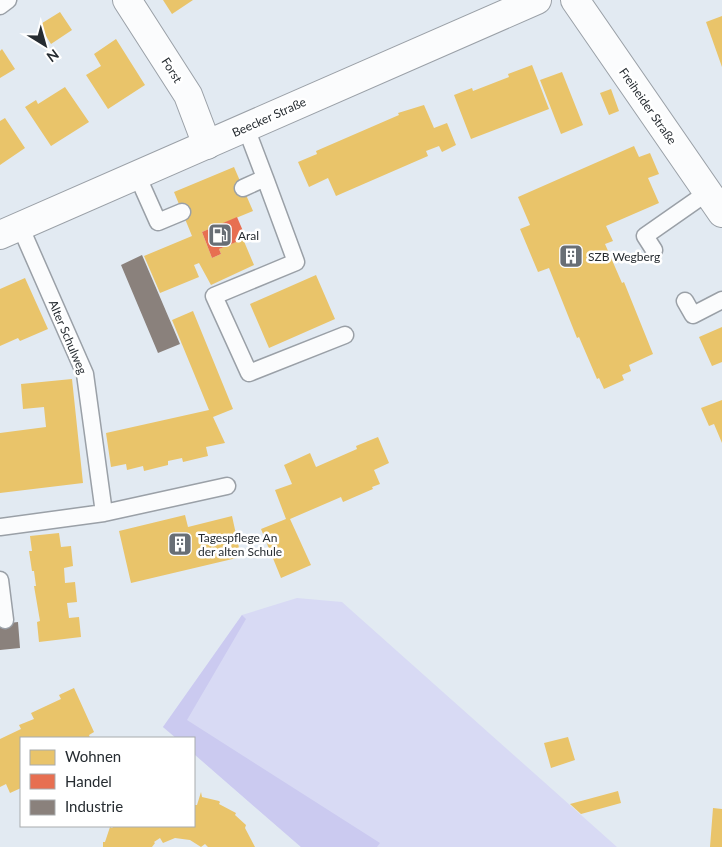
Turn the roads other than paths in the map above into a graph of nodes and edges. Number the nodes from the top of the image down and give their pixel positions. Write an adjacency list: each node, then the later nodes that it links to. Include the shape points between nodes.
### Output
1 (8, 0): 5 (lane)
2 (128, 0): 7 (street, Forst, via 188,95)
3 (538, 0): 6 (street, Beecker Straße)
4 (575, 0): 11 (street, Freiheider Straße)
5 (0, 6)
6 (246, 128): 7 (street, Beecker Straße); 9 (lane)
7 (207, 144): 8 (street, Beecker Straße)
8 (137, 175): 12 (lane, via 158,222); 13 (street, Beecker Straße)
9 (265, 178): 10 (lane); 17 (lane, via 296,262 214,296 249,373)
10 (243, 188)
11 (715, 202): 14 (lane, via 645,236)
12 (182, 212)
13 (10, 231): 19 (lane, Alter Schulweg, via 85,374)
14 (654, 250)
15 (722, 300): 16 (lane, via 694,315)
16 (685, 301)
17 (345, 335)
18 (227, 486): 19 (lane)
19 (104, 513): 20 (lane)
20 (0, 527)
21 (0, 580): 22 (lane)
22 (5, 620)

